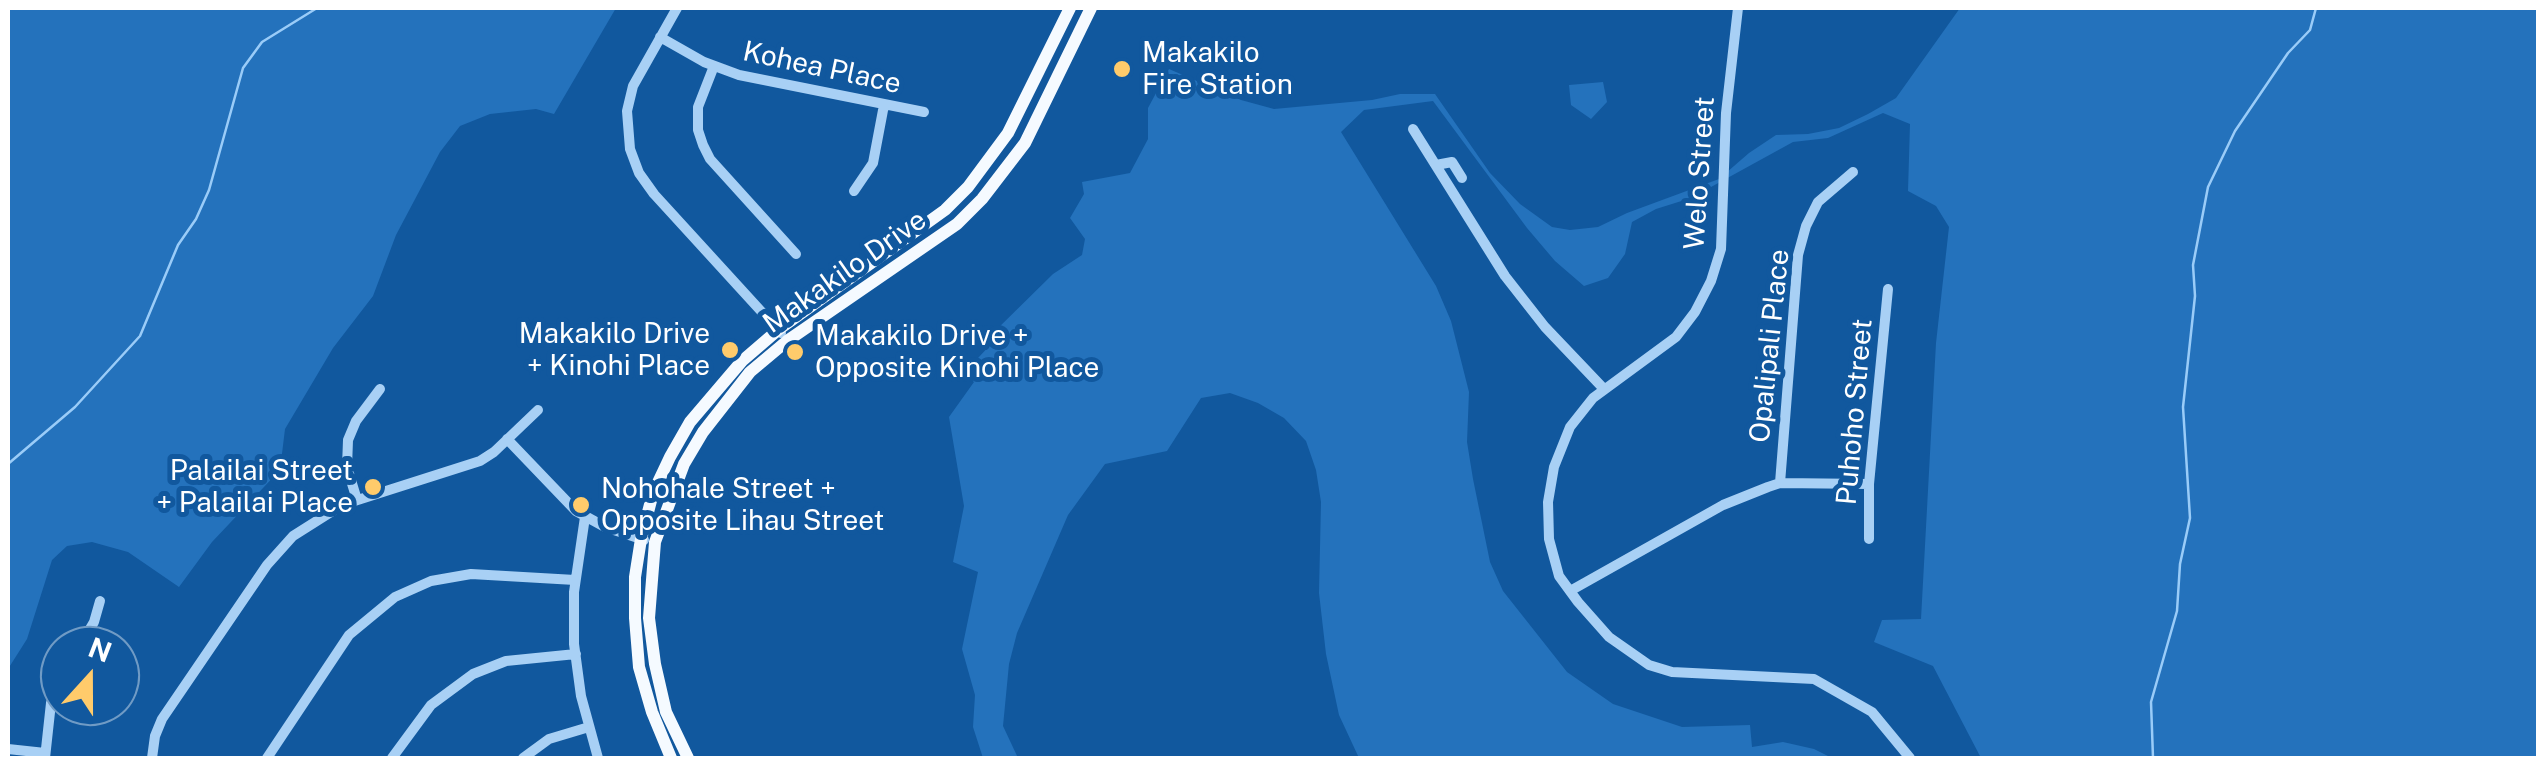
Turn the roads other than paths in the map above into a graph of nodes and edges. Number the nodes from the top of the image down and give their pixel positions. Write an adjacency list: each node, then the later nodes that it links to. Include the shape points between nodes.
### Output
1 (677, 8): 6 (street)
2 (1070, 8): 5 (main road, Makakilo Drive)
3 (1091, 8): 7 (main road, Makakilo Drive)
4 (1738, 8): 20 (street, Welo Street, via 1721,249 1695,312 1676,338)
5 (1056, 35): 7 (main road); 18 (main road, Makakilo Drive, via 1008,133 968,187)
6 (660, 37): 8 (street, Kohea Place); 18 (street, via 633,86 626,124 634,161 654,194)
7 (1072, 43): 18 (main road, Makakilo Drive, via 1024,143 982,200 957,224)
8 (714, 66): 9 (street, Kohea Place); 16 (street, via 698,106 702,145)
9 (884, 104): 10 (street, Kohea Place); 15 (street, via 873,163)
10 (924, 112)
11 (1413, 130): 12 (street)
12 (1436, 165): 14 (street, via 1452,162); 20 (street, via 1505,276)
13 (1853, 172): 23 (street, Opalipali Place, via 1818,202 1798,255)
14 (1462, 178)
15 (854, 192)
16 (796, 254)
17 (1888, 289): 24 (street, Puhoho Street)
18 (782, 335): 28 (main road, Makakilo Drive, via 703,432)
19 (380, 389): 25 (street, via 348,440)
20 (1604, 389): 30 (street, Welo Street, via 1570,427 1548,502 1549,538)
21 (538, 410): 22 (street)
22 (507, 439): 25 (street, via 472,464); 26 (street)
23 (1780, 484): 24 (street); 30 (street, via 1722,505)
24 (1869, 484): 27 (street, Puhoho Street)
25 (357, 500): 38 (street, via 308,524 267,565 162,718)
26 (585, 517): 28 (street); 29 (street)
27 (1869, 539)
28 (648, 541): 43 (main road, Makakilo Drive, via 635,576 640,667); 44 (main road, Makakilo Drive, via 655,664 666,712)
29 (575, 580): 33 (street); 39 (street, via 470,574 395,597 349,635)
30 (1570, 591): 45 (street, Welo Street, via 1610,637 1649,665 1672,672 1814,678 1872,712)
31 (100, 601): 32 (street)
32 (92, 626)
33 (576, 654): 35 (street); 40 (street, via 506,661 473,674 431,705)
34 (48, 726): 37 (street)
35 (589, 726): 41 (street, via 549,739); 42 (street)
36 (8, 749): 37 (street)
37 (45, 756)
38 (152, 758)
39 (267, 758)
40 (392, 758)
41 (523, 758)
42 (598, 758)
43 (672, 758)
44 (688, 758)
45 (1910, 758)

